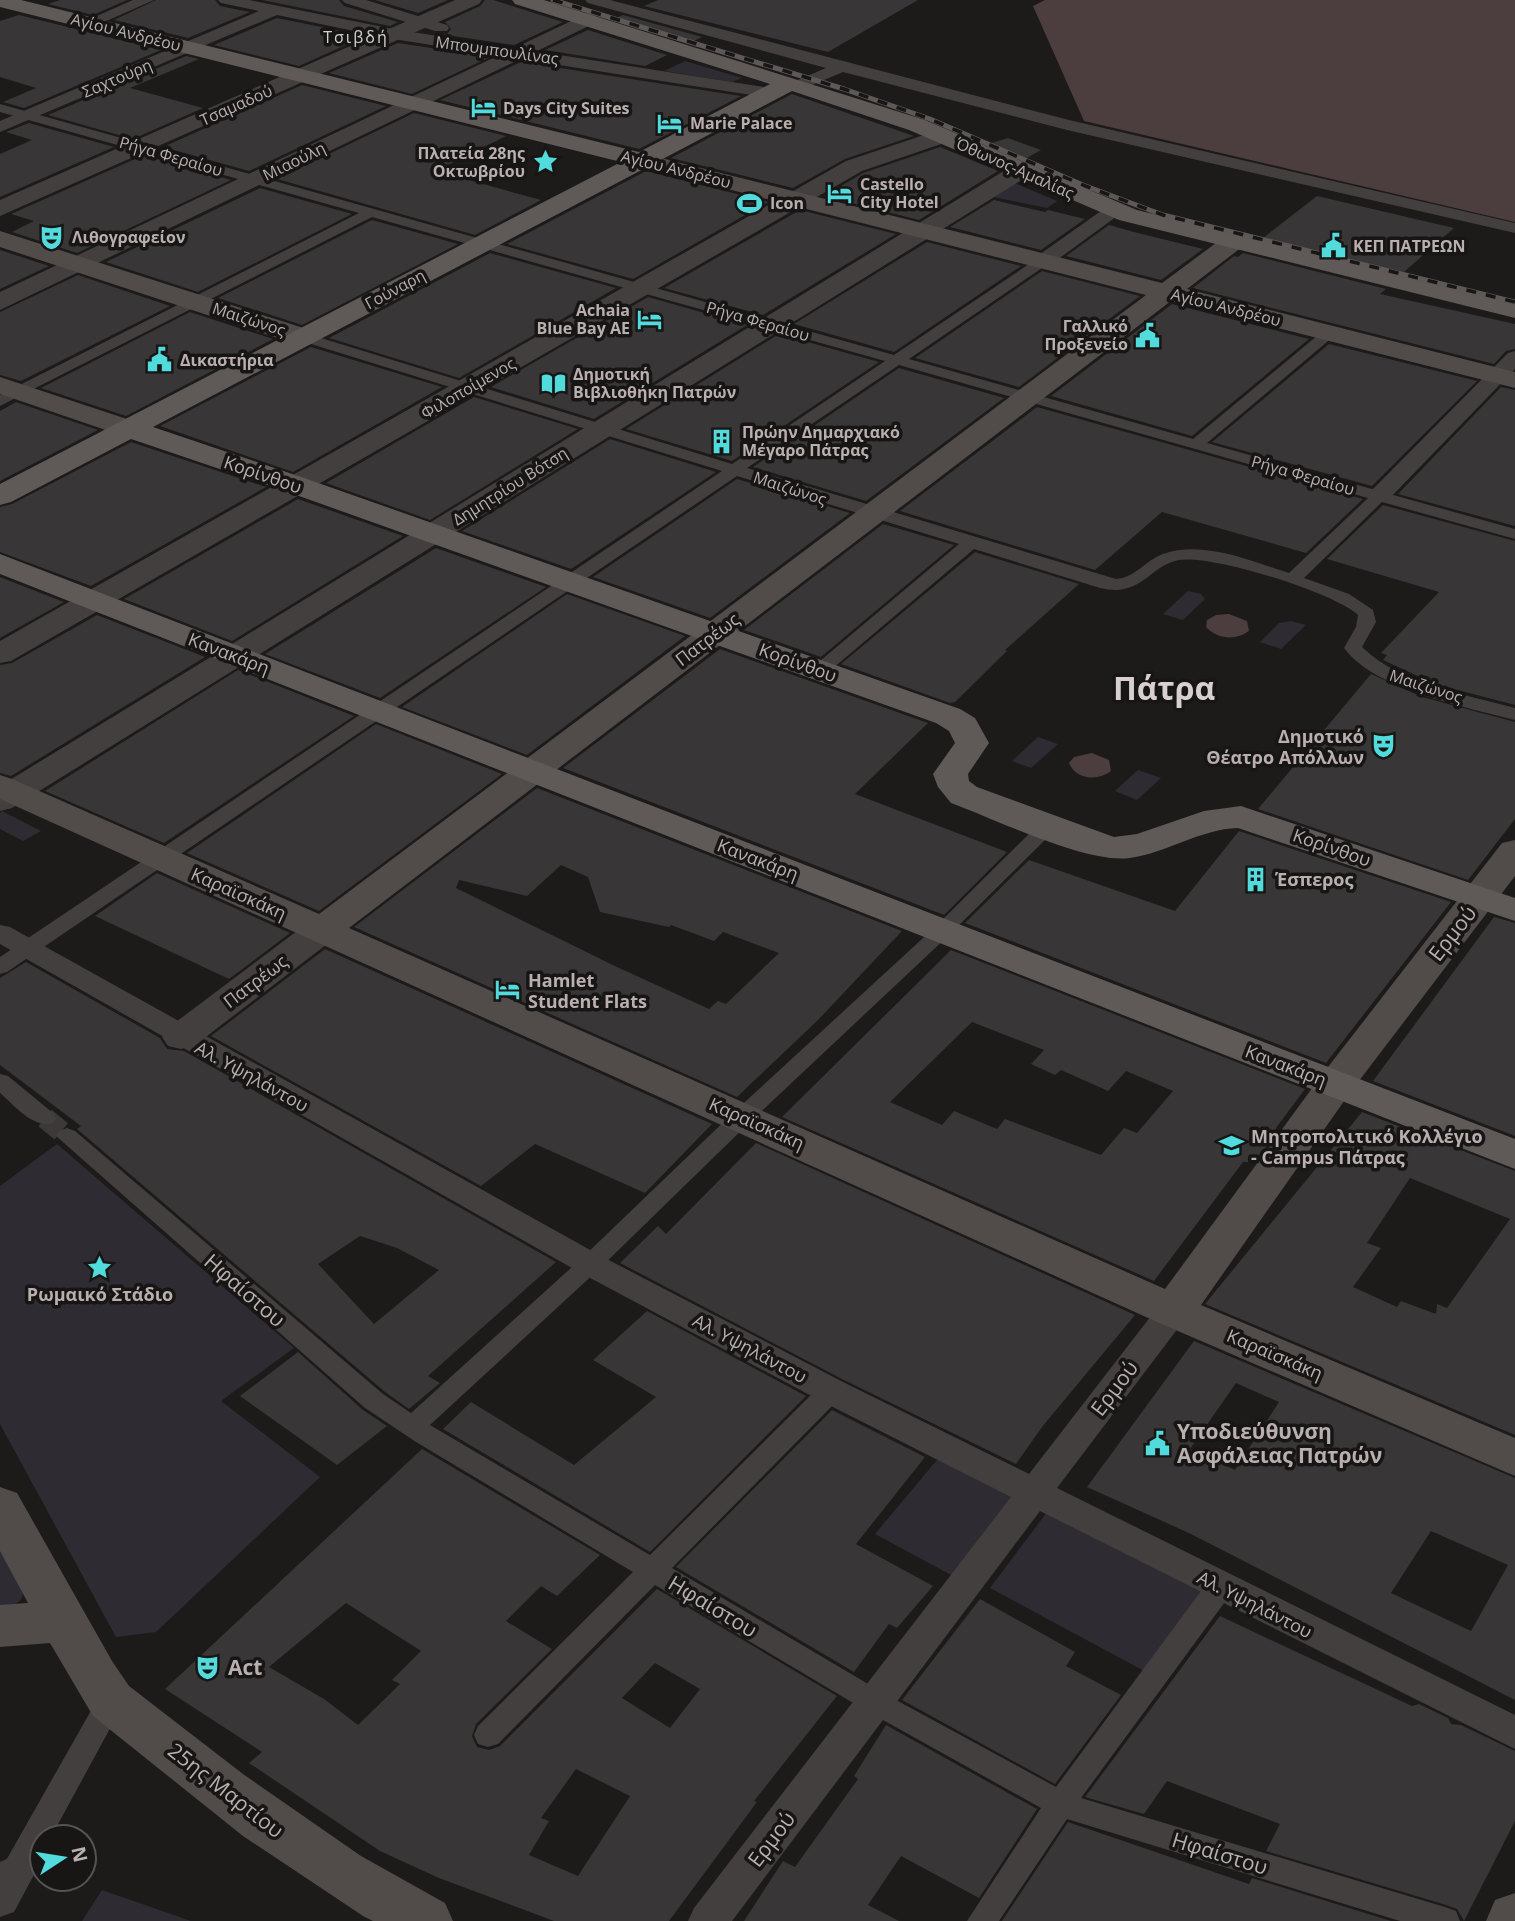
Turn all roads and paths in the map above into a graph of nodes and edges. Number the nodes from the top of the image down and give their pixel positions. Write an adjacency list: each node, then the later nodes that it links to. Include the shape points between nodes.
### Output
1 (146, 0): 10 (street)
2 (226, 0): 8 (street, Μπουμπουλίνας)
3 (350, 0): 9 (street)
4 (472, 0): 9 (street, Τσαμαδού)
5 (522, 0): 7 (main road, Όθωνος-Αμαλίας)
6 (0, 1): 10 (main road, Αγίου Ανδρέου)
7 (591, 10): 14 (street, Μιαούλη); 15 (street); 17 (main road, Όθωνος-Αμαλίας)
8 (273, 11): 11 (street, Μπουμπουλίνας); 13 (street, Σαχτούρη)
9 (422, 22): 11 (street, Τσαμαδού); 12 (street)
10 (89, 23): 13 (main road, Αγίου Ανδρέου)
11 (393, 34): 14 (street, Μπουμπουλίνας); 16 (street, Τσαμαδού)
12 (474, 38)
13 (189, 48): 16 (main road, Αγίου Ανδρέου); 20 (street, Σαχτούρη)
14 (520, 52): 17 (street, Μπουμπουλίνας); 18 (street, Μιαούλη)
15 (842, 67): 17 (street); 31 (street, via 1043,120)
16 (302, 76): 18 (main road, Αγίου Ανδρέου); 23 (street, Τσαμαδού)
17 (787, 87): 22 (main road, Όθωνος-Αμαλίας); 24 (main road, Γούναρη)
18 (413, 103): 24 (main road, Αγίου Ανδρέου); 26 (street, Μιαούλη)
19 (0, 108): 20 (street, Ρήγα Φεραίου)
20 (27, 116): 21 (street, Σαχτούρη); 23 (street, Ρήγα Φεραίου)
21 (0, 127)
22 (942, 136): 25 (main road, Όθωνος-Αμαλίας); 27 (street, Φιλοποίμενος, via 854,166)
23 (140, 147): 26 (street, Ρήγα Φεραίου); 28 (street, Τσαμαδού)
24 (641, 160): 27 (main road, Αγίου Ανδρέου); 35 (main road, Γούναρη)
25 (1020, 171): 29 (main road, Όθωνος-Αμαλίας); 32 (street, Δημητρίου Βότση)
26 (254, 180): 30 (street, Ρήγα Φεραίου); 37 (street, Μιαούλη)
27 (799, 200): 32 (main road, Αγίου Ανδρέου); 38 (street, Φιλοποίμενος)
28 (0, 209)
29 (1114, 210): 34 (main road, Όθωνος-Αμαλίας); 36 (street)
30 (371, 212): 35 (street, Ρήγα Φεραίου); 41 (street)
31 (1515, 228)
32 (922, 231): 36 (main road, Αγίου Ανδρέου); 43 (street, Δημητρίου Βότση)
33 (0, 239): 37 (main road, Μαιζώνος)
34 (1233, 242): 39 (main road, Πατρέως); 42 (main road, Όθωνος-Αμαλίας)
35 (482, 243): 38 (street, Ρήγα Φεραίου); 45 (main road, Γούναρη)
36 (1043, 261): 39 (main road, Αγίου Ανδρέου); 47 (street)
37 (80, 264): 40 (street, Μιαούλη); 41 (main road, Μαιζώνος)
38 (643, 288): 43 (street, Ρήγα Φεραίου); 49 (street, Φιλοποίμενος)
39 (1167, 292): 44 (main road, Αγίου Ανδρέου); 51 (main road, Πατρέως)
40 (0, 302)
41 (195, 302): 45 (main road, Μαιζώνος); 50 (street)
42 (1515, 310)
43 (771, 325): 47 (street, Ρήγα Φεραίου); 53 (street, Δημητρίου Βότση)
44 (1329, 333): 48 (main road, Αγίου Ανδρέου); 54 (street)
45 (303, 337): 49 (street, Μαιζώνος); 52 (main road, Γούναρη)
46 (1515, 357): 48 (street)
47 (897, 360): 51 (street, Ρήγα Φεραίου); 55 (street)
48 (1506, 378): 58 (street)
49 (467, 388): 53 (street, Μαιζώνος); 56 (street, Φιλοποίμενος)
50 (6, 392): 52 (main road, Κορίνθου)
51 (1027, 397): 54 (street, Ρήγα Φεραίου); 59 (main road, Πατρέως)
52 (129, 429): 56 (main road, Κορίνθου); 57 (main road, Γούναρη)
53 (601, 429): 55 (street, Μαιζώνος); 60 (street, Δημητρίου Βότση)
54 (1196, 444): 58 (street, Ρήγα Φεραίου)
55 (734, 471): 59 (street, Μαιζώνος); 65 (street)
56 (296, 485): 60 (main road, Κορίνθου); 66 (street, Φιλοποίμενος)
57 (0, 496)
58 (1378, 496): 61 (street, Ρήγα Φεραίου); 64 (street)
59 (873, 514): 62 (street, Μαιζώνος); 67 (main road, Πατρέως)
60 (431, 534): 65 (main road, Κορίνθου); 69 (street, Δημητρίου Βότση)
61 (1515, 534)
62 (970, 543): 64 (street, Μαιζώνος, via 1106,584 1137,582 1161,560 1196,554); 70 (street)
63 (0, 563): 66 (main road, Κανακάρη)
64 (1292, 580): 72 (street, Μαιζώνος, via 1348,598 1367,613 1353,648 1370,665)
65 (569, 583): 67 (main road, Κορίνθου); 71 (street)
66 (95, 600): 68 (street, Φιλοποίμενος); 69 (main road, Κανακάρη)
67 (716, 633): 70 (main road, Κορίνθου); 73 (main road, Πατρέως)
68 (0, 654)
69 (235, 656): 71 (main road, Κανακάρη); 74 (street, Δημητρίου Βότση)
70 (820, 670): 75 (main road, Κορίνθου, via 959,722 972,744 953,766 951,782 956,789)
71 (379, 711): 73 (main road, Κανακάρη); 77 (street)
72 (1515, 714)
73 (533, 771): 79 (main road, Πατρέως); 80 (main road, Κανακάρη)
74 (5, 793): 77 (main road, Καραϊσκάκη)
75 (1047, 827): 78 (main road, Κορίνθου, via 1117,850 1206,819 1241,817); 80 (street)
76 (1515, 851): 78 (main road, Ερμού)
77 (162, 859): 79 (main road, Καραϊσκάκη); 82 (street)
78 (1497, 903): 86 (main road, Ερμού)
79 (322, 930): 84 (street, Πατρέως); 87 (main road, Καραϊσκάκη)
80 (942, 930): 86 (main road, Κανακάρη); 87 (street)
81 (0, 933): 82 (street, Αλ. Υψηλάντου)
82 (29, 949): 83 (street); 84 (street, Αλ. Υψηλάντου)
83 (0, 967)
84 (181, 1037): 91 (street, Αλ. Υψηλάντου)
85 (0, 1081): 88 (street)
86 (1335, 1085): 90 (main road, Κανακάρη); 92 (main road, Ερμού)
87 (742, 1117): 91 (street); 92 (main road, Καραϊσκάκη)
88 (45, 1118)
89 (67, 1136): 94 (street, Ηφαίστου, via 374,1401)
90 (1515, 1155)
91 (590, 1264): 93 (street, Αλ. Υψηλάντου); 94 (street)
92 (1173, 1311): 95 (main road, Καραϊσκάκη); 96 (street, Ερμού)
93 (831, 1391): 96 (street, Αλ. Υψηλάντου); 98 (street)
94 (412, 1427): 98 (street, Ηφαίστου)
95 (1515, 1458)
96 (1035, 1493): 99 (street, Αλ. Υψηλάντου); 103 (street, Ερμού)
97 (0, 1506): 100 (main road, 25ης Μαρτίου)
98 (653, 1570): 103 (street, Ηφαίστου); 105 (street)
99 (1220, 1587): 104 (street, Αλ. Υψηλάντου); 106 (street)
100 (63, 1621): 101 (main road); 102 (main road, 25ης Μαρτίου)
101 (0, 1626)
102 (111, 1701): 107 (street); 108 (main road, 25ης Μαρτίου, via 292,1841)
103 (875, 1702): 106 (street, Ηφαίστου); 109 (street, Ερμού)
104 (1515, 1733)
105 (488, 1735)
106 (1060, 1804): 110 (street); 111 (street, Ηφαίστου)
107 (7, 1886)
108 (425, 1921)
109 (708, 1921)
110 (982, 1921)
111 (1445, 1921)

